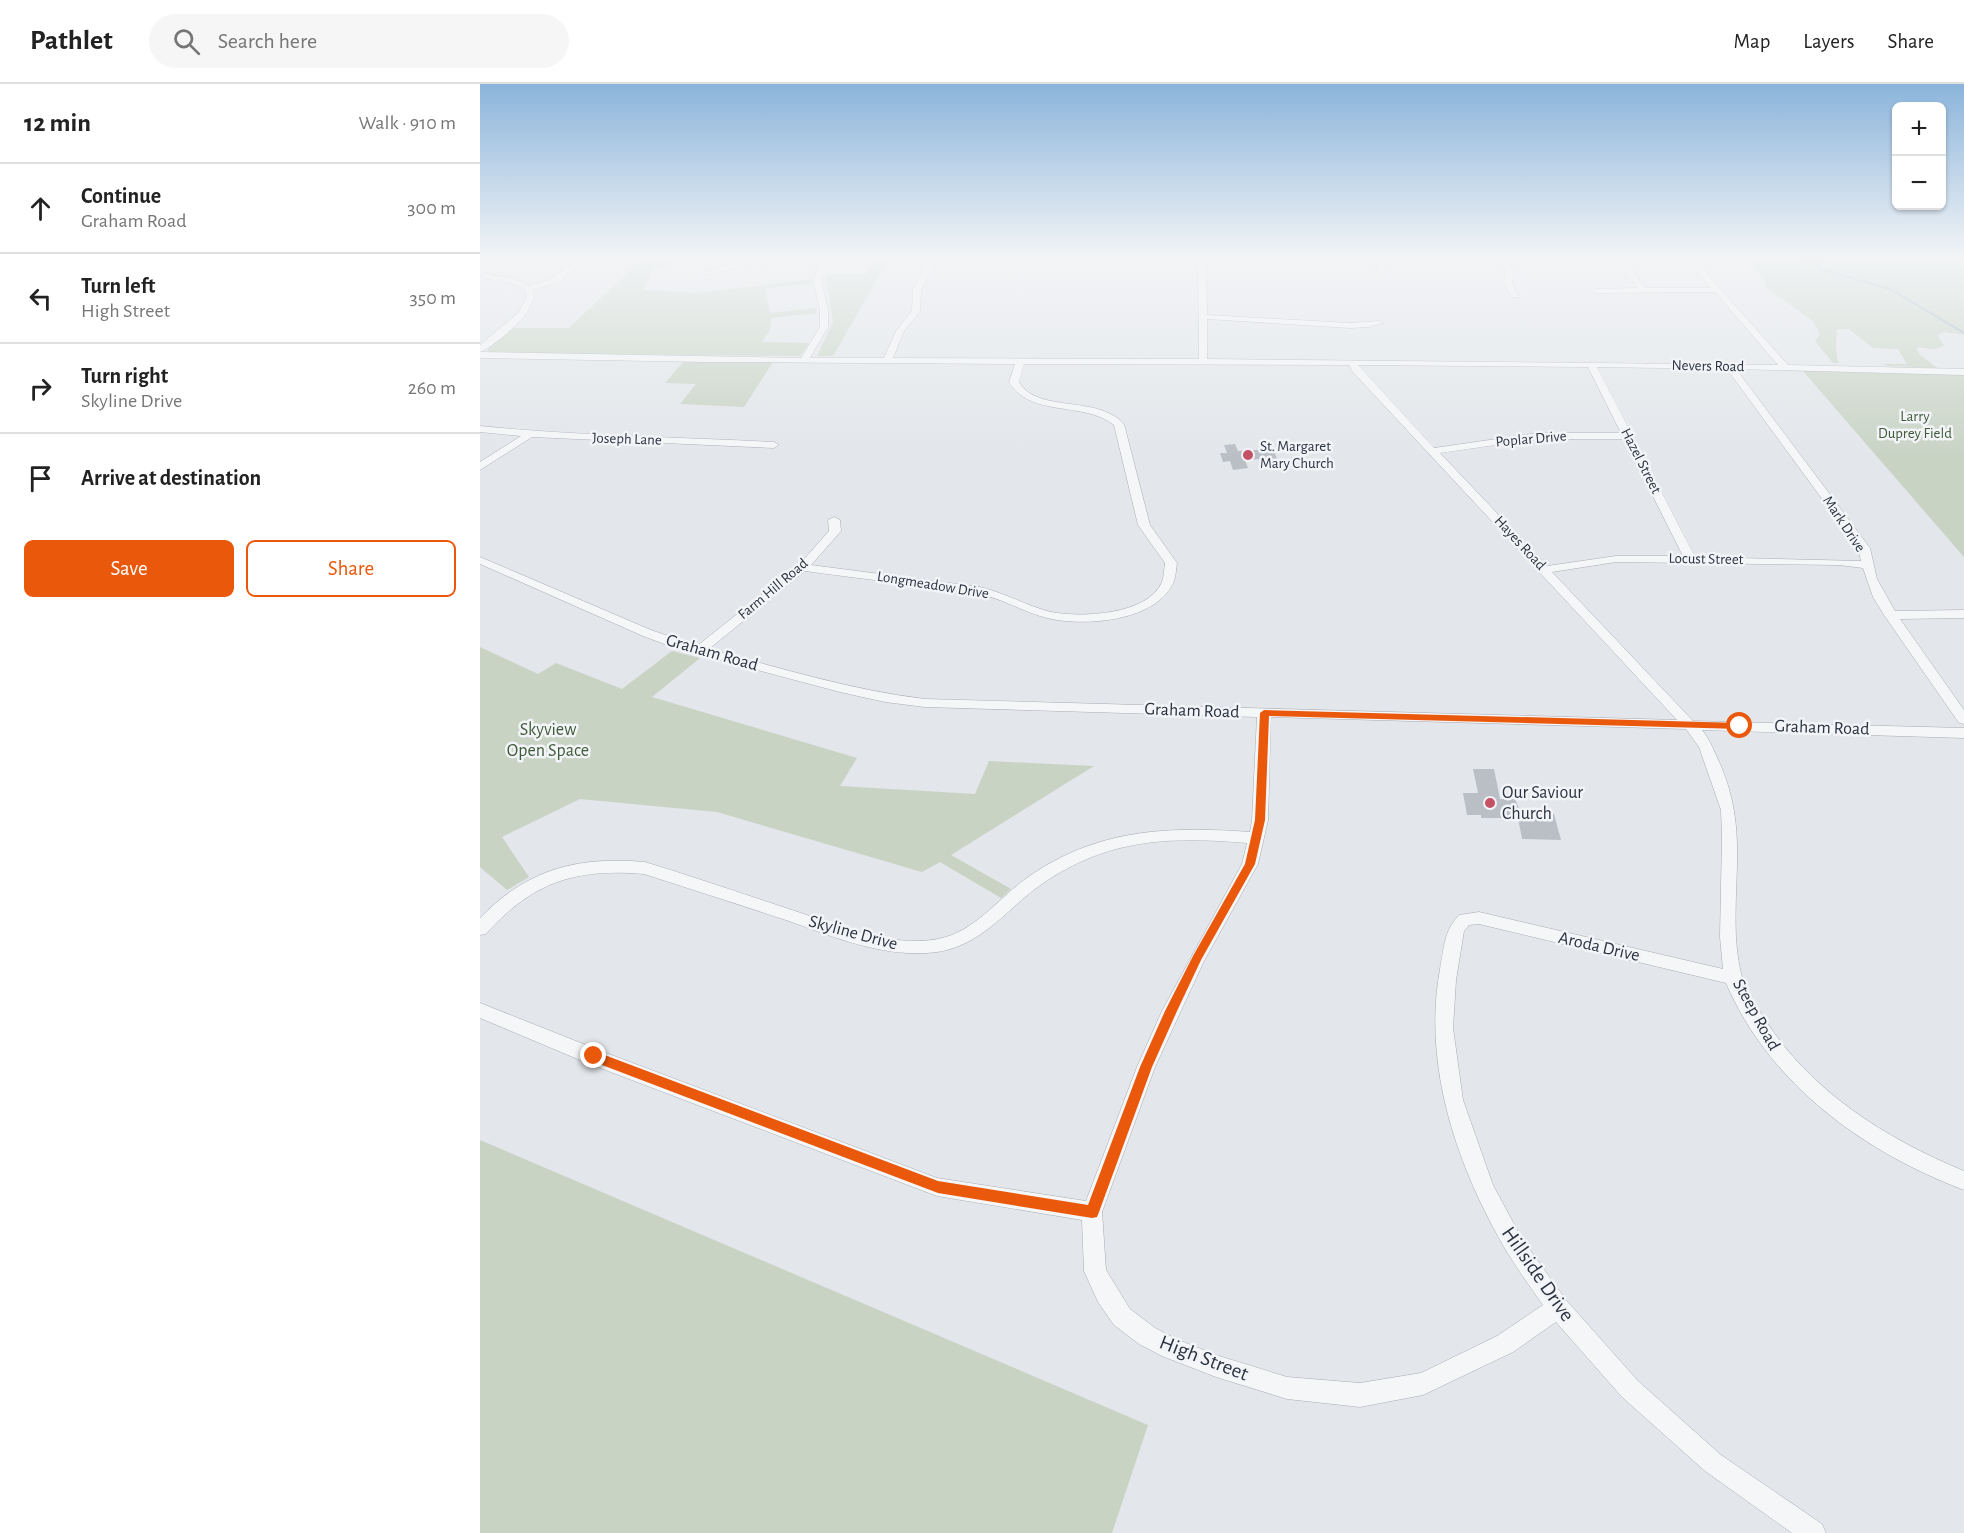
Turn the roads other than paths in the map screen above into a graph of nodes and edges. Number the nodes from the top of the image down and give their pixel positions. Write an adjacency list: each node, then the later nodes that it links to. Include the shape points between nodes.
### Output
1 (508, 323): 8 (street)
2 (824, 323): 10 (street)
3 (907, 323): 11 (street)
4 (1203, 323): 13 (street)
5 (1308, 323): 6 (street, via 1366,326)
6 (1379, 323)
7 (1745, 323): 17 (street)
8 (480, 349)
9 (480, 355): 10 (street, Nevers Road)
10 (804, 360): 11 (street, Nevers Road)
11 (884, 360): 12 (street, Nevers Road)
12 (1021, 360): 13 (street, Nevers Road); 29 (street, Longmeadow Drive, via 1014,383 1022,393 1037,400 1107,414 1119,424 1144,525 1171,563 1169,580 1158,596 1121,614 1077,619 1048,615 991,593)
13 (1203, 361): 14 (street, Nevers Road)
14 (1353, 363): 15 (street, Nevers Road); 23 (street, Hayes Road)
15 (1591, 365): 16 (street, Nevers Road); 21 (street, Hazel Street)
16 (1730, 367): 17 (street, Nevers Road); 28 (street, Mark Drive, via 1864,548)
17 (1785, 367): 18 (street, Nevers Road)
18 (1964, 372)
19 (480, 429): 20 (street, Joseph Lane)
20 (530, 435): 22 (street, Joseph Lane); 24 (street)
21 (1629, 436): 23 (street, Poplar Drive, via 1538,436); 26 (street, Hazel Street)
22 (774, 445)
23 (1433, 451): 30 (street, Hayes Road)
24 (480, 467)
25 (834, 520): 29 (street, Farm Hill Road, via 835,531)
26 (1690, 559): 28 (street, Locust Street); 30 (street, Locust Street, via 1616,559)
27 (480, 560): 33 (street, Graham Road, via 647,633)
28 (1868, 565): 32 (street, Mark Drive)
29 (803, 567): 33 (street, Farm Hill Road)
30 (1545, 570): 36 (street, Hayes Road)
31 (1964, 614): 32 (street)
32 (1890, 615): 35 (street, Mark Drive)
33 (699, 650): 34 (street, Graham Road, via 885,699)
34 (1264, 713): 36 (street, Graham Road); 38 (street, High Street)
35 (1964, 720)
36 (1688, 723): 37 (street, Graham Road); 41 (street, Steep Road, via 1701,735 1722,785 1729,816 1728,928)
37 (1964, 733)
38 (1257, 838): 40 (street, Skyline Drive, via 1153,834 1114,841 1079,854 1046,873 969,936 925,948 866,940 645,868 617,865 581,868 541,880 507,901); 44 (street, High Street, via 1250,864 1197,959 1146,1067)
39 (1465, 920): 41 (street, Aroda Drive, via 1479,918); 45 (street, Hillside Drive, via 1456,929 1446,989 1444,1028 1453,1100 1484,1189 1515,1246)
40 (480, 929)
41 (1733, 978): 43 (street, Steep Road, via 1779,1056 1847,1119 1928,1167)
42 (480, 1010): 44 (street, via 938,1187)
43 (1964, 1181)
44 (1092, 1212): 45 (street, High Street, via 1095,1271 1122,1317 1170,1348 1287,1388 1360,1395 1423,1384 1505,1344)
45 (1558, 1308): 46 (street, Hillside Drive, via 1630,1389 1705,1456)
46 (1813, 1533)

